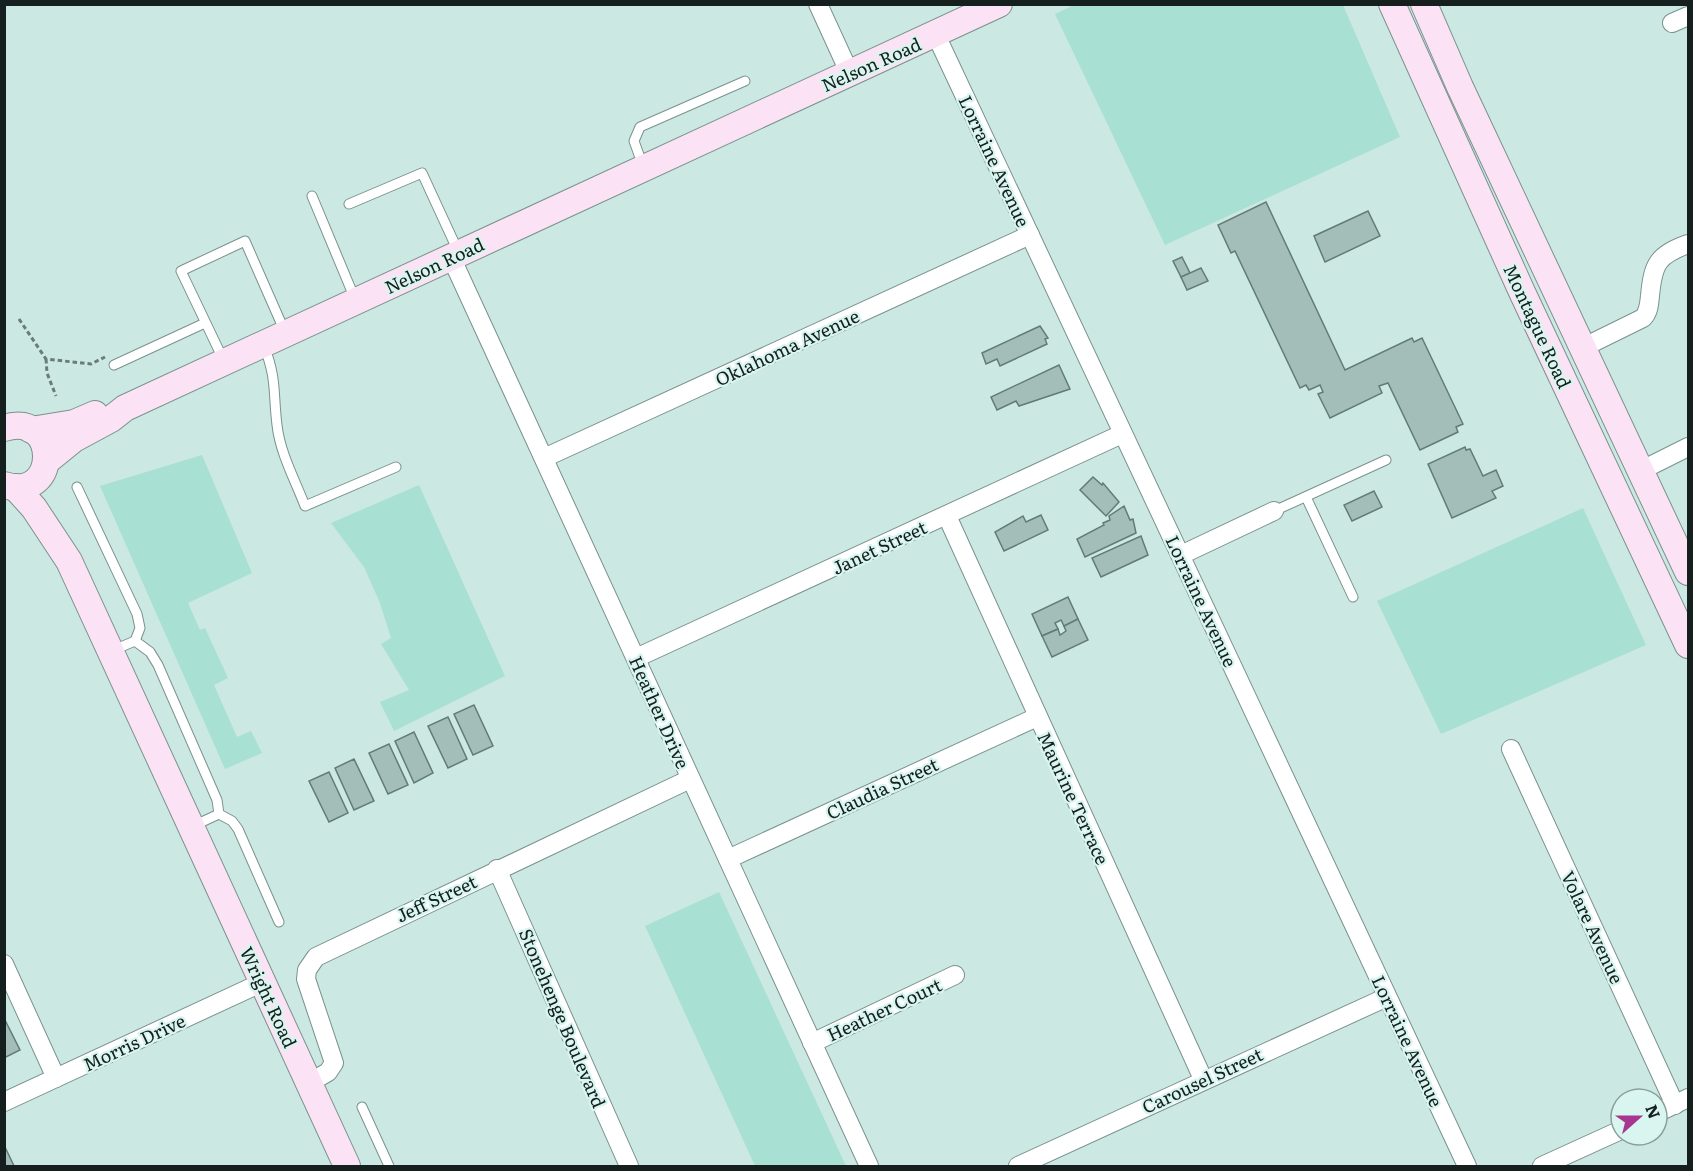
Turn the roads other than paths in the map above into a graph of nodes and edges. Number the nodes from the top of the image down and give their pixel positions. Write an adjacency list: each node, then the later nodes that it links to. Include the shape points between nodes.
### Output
1 (818, 4): 6 (street)
2 (999, 4): 5 (main road, Nelson Road)
3 (1392, 4): 38 (main road, Montague Road)
4 (1424, 4): 17 (main road, Montague Road)
5 (936, 35): 6 (main road, Nelson Road); 11 (street, Lorraine Avenue)
6 (850, 74): 8 (main road, Nelson Road)
7 (745, 81): 8 (lane, via 640,127 634,141)
8 (644, 168): 13 (main road, Nelson Road)
9 (312, 196): 14 (lane)
10 (349, 204): 13 (lane, via 422,174)
11 (1030, 235): 23 (street, Lorraine Avenue); 25 (street, Oklahoma Avenue)
12 (1689, 244): 17 (street, via 1668,252 1657,262 1643,318)
13 (455, 255): 14 (main road, Nelson Road); 25 (street, Heather Drive)
14 (356, 301): 16 (main road, Nelson Road)
15 (206, 323): 16 (lane, via 181,271 245,241); 18 (lane); 19 (lane)
16 (275, 339): 18 (main road, Nelson Road); 28 (lane, via 277,425 305,506)
17 (1582, 348): 29 (main road, Montague Road)
18 (224, 362): 21 (main road, Nelson Road)
19 (114, 365)
20 (4, 405): 22 (main road)
21 (125, 408): 22 (main road, Nelson Road, via 106,410 74,423); 27 (main road, Nelson Road, via 74,439)
22 (20, 428): 27 (main road, Wright Road, via 43,441)
23 (1122, 434): 34 (street, Janet Street); 35 (street, Lorraine Avenue)
24 (1689, 447): 29 (street)
25 (544, 458): 43 (street, Heather Drive)
26 (1386, 460): 32 (lane)
27 (44, 467): 30 (main road, Nelson Road, via 32,483); 36 (main road, Wright Road)
28 (396, 467)
29 (1640, 471): 37 (main road, Montague Road)
30 (10, 486): 36 (main road, Wright Road, via 37,513)
31 (77, 487): 40 (lane, via 137,614 140,628)
32 (1306, 497): 33 (lane); 39 (lane)
33 (1274, 511): 35 (street)
34 (947, 516): 43 (street, Janet Street); 44 (street, Maurine Terrace)
35 (1181, 555): 55 (street, Lorraine Avenue)
36 (69, 561): 42 (main road, Wright Road)
37 (1688, 572): 38 (street)
38 (1660, 585): 41 (main road, Montague Road)
39 (1353, 597)
40 (135, 641): 42 (lane); 47 (lane, via 150,651 158,665 217,800)
41 (1689, 645)
42 (111, 651): 48 (main road, Wright Road)
43 (636, 658): 46 (street, Heather Drive)
44 (1037, 717): 49 (street, Claudia Street); 58 (street, Maurine Terrace)
45 (1511, 749): 61 (street, Volare Avenue)
46 (690, 779): 49 (street, Heather Drive); 50 (street, Jeff Street)
47 (219, 814): 48 (lane); 51 (lane, via 238,829)
48 (191, 827): 54 (main road, Wright Road)
49 (728, 859): 56 (street, Heather Drive)
50 (497, 869): 59 (street, Jeff Street, via 348,940 311,962 306,979 334,1063 328,1072); 66 (street, Stonehenge Boulevard)
51 (279, 922)
52 (4, 964): 57 (street)
53 (955, 975): 56 (street, Heather Court)
54 (263, 982): 57 (street, Morris Drive); 59 (main road, Wright Road)
55 (1386, 997): 58 (street, Carousel Street); 69 (street, Lorraine Avenue)
56 (812, 1043): 67 (street, Heather Drive)
57 (56, 1078): 60 (street, Morris Drive)
58 (1203, 1079): 68 (street, Carousel Street)
59 (309, 1083): 64 (main road, Wright Road)
60 (4, 1102)
61 (1682, 1102)
62 (362, 1107): 65 (lane)
63 (1609, 1136): 70 (street)
64 (348, 1167)
65 (389, 1167)
66 (628, 1167)
67 (869, 1167)
68 (1018, 1167)
69 (1467, 1167)
70 (1542, 1167)

